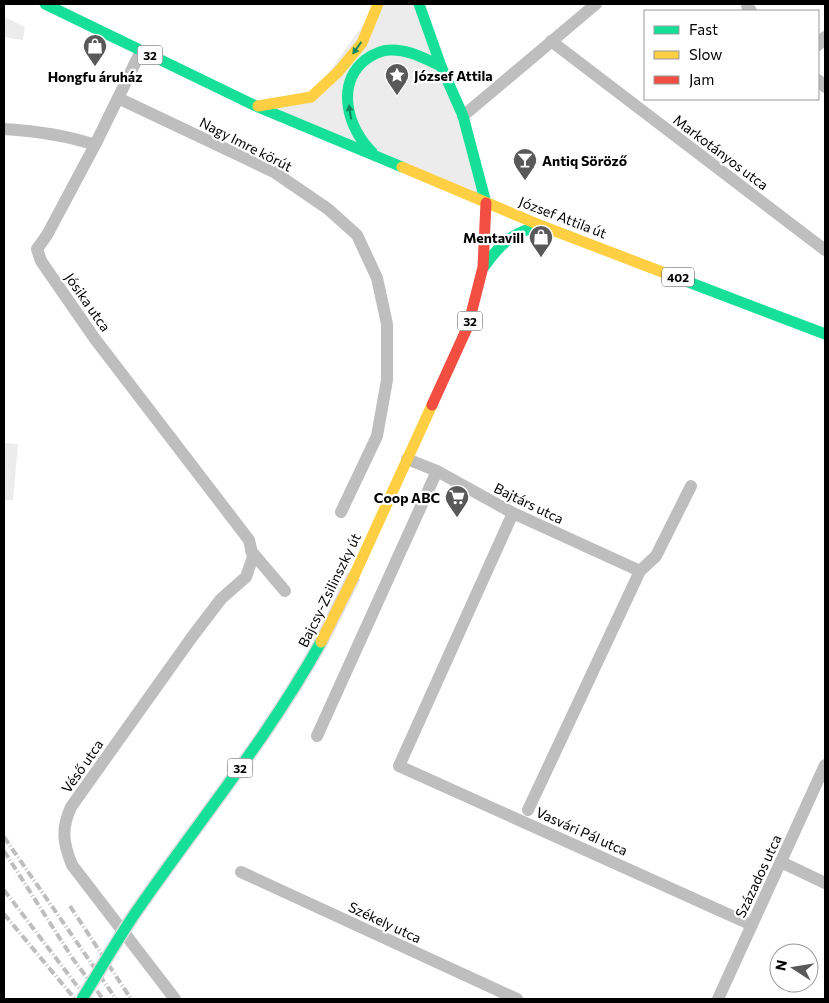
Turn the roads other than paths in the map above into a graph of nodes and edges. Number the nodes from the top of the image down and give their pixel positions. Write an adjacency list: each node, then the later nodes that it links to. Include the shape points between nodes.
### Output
1 (46, 4): 6 (main road, 32)
2 (378, 4): 9 (main road, one-way to 9, via 362,42 338,72 311,97)
3 (418, 4): 7 (main road)
4 (596, 4): 5 (street)
5 (551, 41): 10 (street); 16 (street, Markotányos utca)
6 (141, 51): 8 (street, Jósika utca); 9 (main road, 32)
7 (441, 66): 10 (main road); 13 (main road, one-way to 7, via 356,133 349,106 348,86 361,63 377,52 392,49 409,51)
8 (120, 99): 12 (street, Jósika utca); 22 (street, Nagy Imre körút, via 274,172 328,208 357,234 377,278 387,324 387,380 377,436)
9 (256, 106): 13 (main road, 32)
10 (463, 116): 14 (main road)
11 (4, 129): 12 (street, via 77,139)
12 (95, 146): 24 (street, Jósika utca, via 37,250 41,262 95,339 249,540)
13 (373, 154): 14 (main road, 32)
14 (486, 203): 15 (main road, József Attila út / 402); 17 (main road, Bajcsy-Zsilinszky út / 32)
15 (542, 226): 17 (main road, via 512,235 498,246); 18 (main road, József Attila út / 402)
16 (825, 250)
17 (484, 267): 19 (main road, Bajcsy-Zsilinszky út / 32, via 468,326)
18 (825, 334)
19 (407, 458): 20 (street, Bajtárs utca); 34 (main road, Bajcsy-Zsilinszky út / 32, bridge, via 354,576 297,685 110,950)
20 (436, 471): 23 (street, Bajtárs utca); 27 (street)
21 (691, 486): 25 (street, via 656,556)
22 (341, 512)
23 (513, 514): 25 (street, Bajtárs utca); 33 (street, Vasvári Pál utca, via 399,766)
24 (252, 554): 26 (street, Jósika utca); 35 (street, Véső utca, via 246,577 221,599 203,622 71,807 63,830 63,842 72,865)
25 (640, 571): 29 (street)
26 (285, 591)
27 (317, 736)
28 (825, 765): 30 (street, Százados utca)
29 (528, 810)
30 (780, 862): 32 (street); 33 (street, Százados utca)
31 (241, 872): 36 (street, Székely utca)
32 (825, 884)
33 (752, 925): 37 (street, Százados utca)
34 (82, 999)
35 (175, 999)
36 (517, 999)
37 (718, 999)

